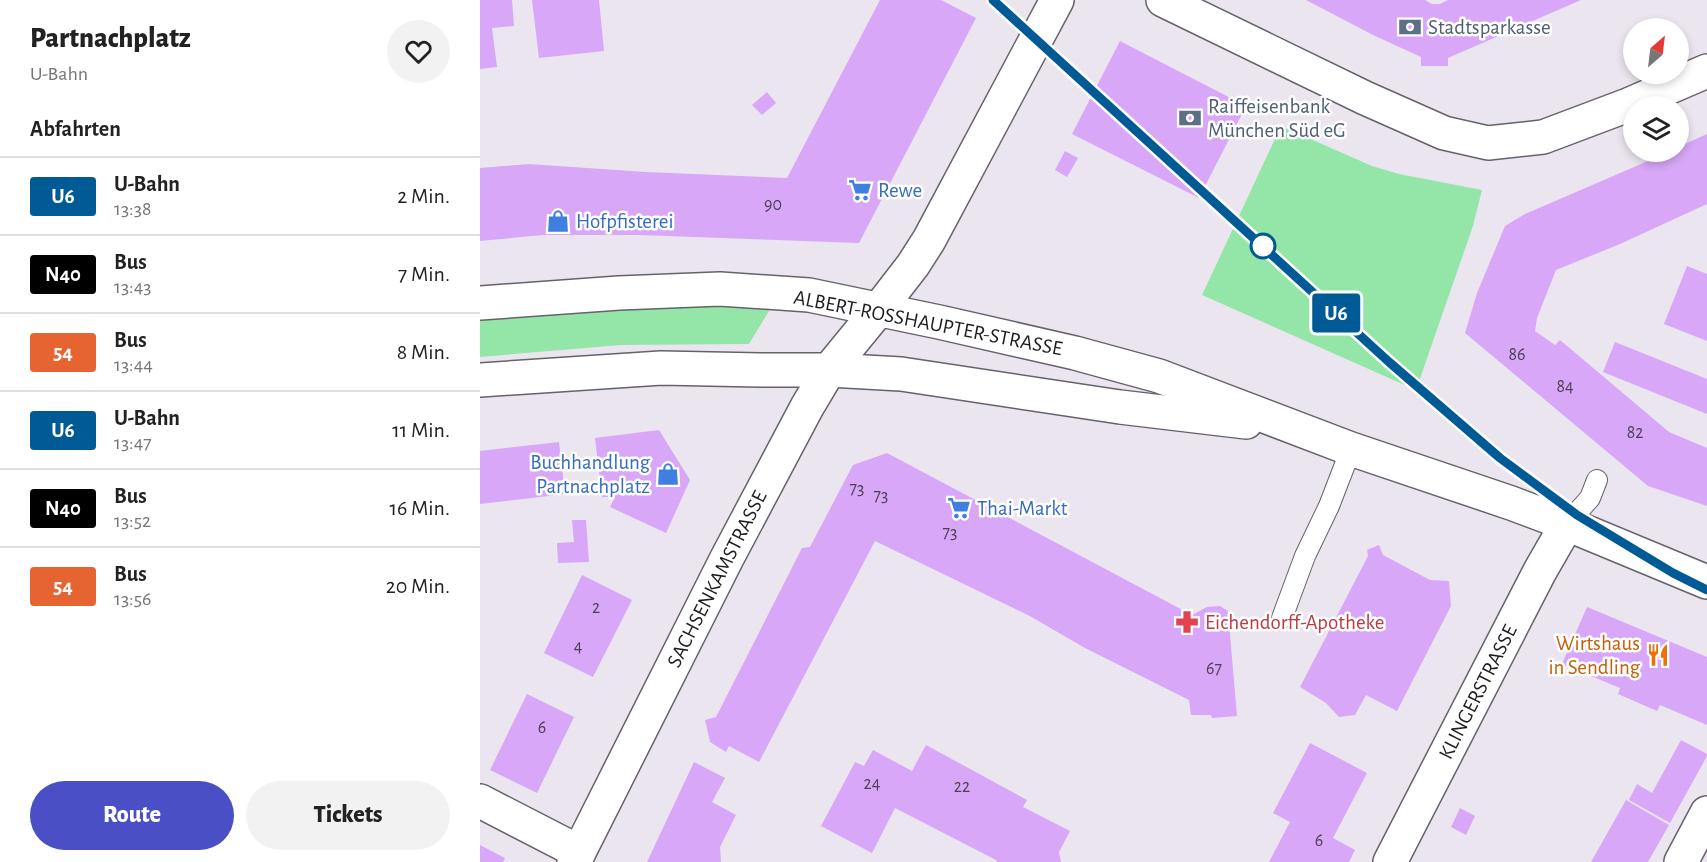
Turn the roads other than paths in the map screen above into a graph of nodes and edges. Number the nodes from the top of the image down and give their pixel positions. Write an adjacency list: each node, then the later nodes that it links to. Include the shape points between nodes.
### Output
1 (1057, 0): 5 (street, SACHSENKAMSTRASSE, via 929,240)
2 (1163, 0): 3 (street, via 1444,134 1488,143 1543,137)
3 (1707, 71)
4 (480, 303): 5 (street, ALBERT-ROSSHAUPTER-STRASSE, via 720,289 809,295)
5 (879, 309): 6 (street, SACHSENKAMSTRASSE); 8 (street, ALBERT-ROSSHAUPTER-STRASSE, via 1075,352 1159,376)
6 (830, 370): 7 (street, ALBERT-ROSSHAUPTER-STRASSE, via 661,368); 8 (street, ALBERT-ROSSHAUPTER-STRASSE, via 901,374 1120,408); 16 (street, SACHSENKAMSTRASSE, via 727,558)
7 (480, 380)
8 (1292, 427): 9 (street, ALBERT-ROSSHAUPTER-STRASSE)
9 (1351, 449): 11 (street, ALBERT-ROSSHAUPTER-STRASSE); 13 (lane)
10 (1597, 480): 11 (lane, via 1590,498)
11 (1567, 524): 12 (street, ALBERT-ROSSHAUPTER-STRASSE); 17 (street, KLINGERSTRASSE)
12 (1707, 582)
13 (1282, 618)
14 (480, 801): 16 (street)
15 (1707, 813): 18 (street)
16 (577, 857)
17 (1390, 862)
18 (1681, 862)

